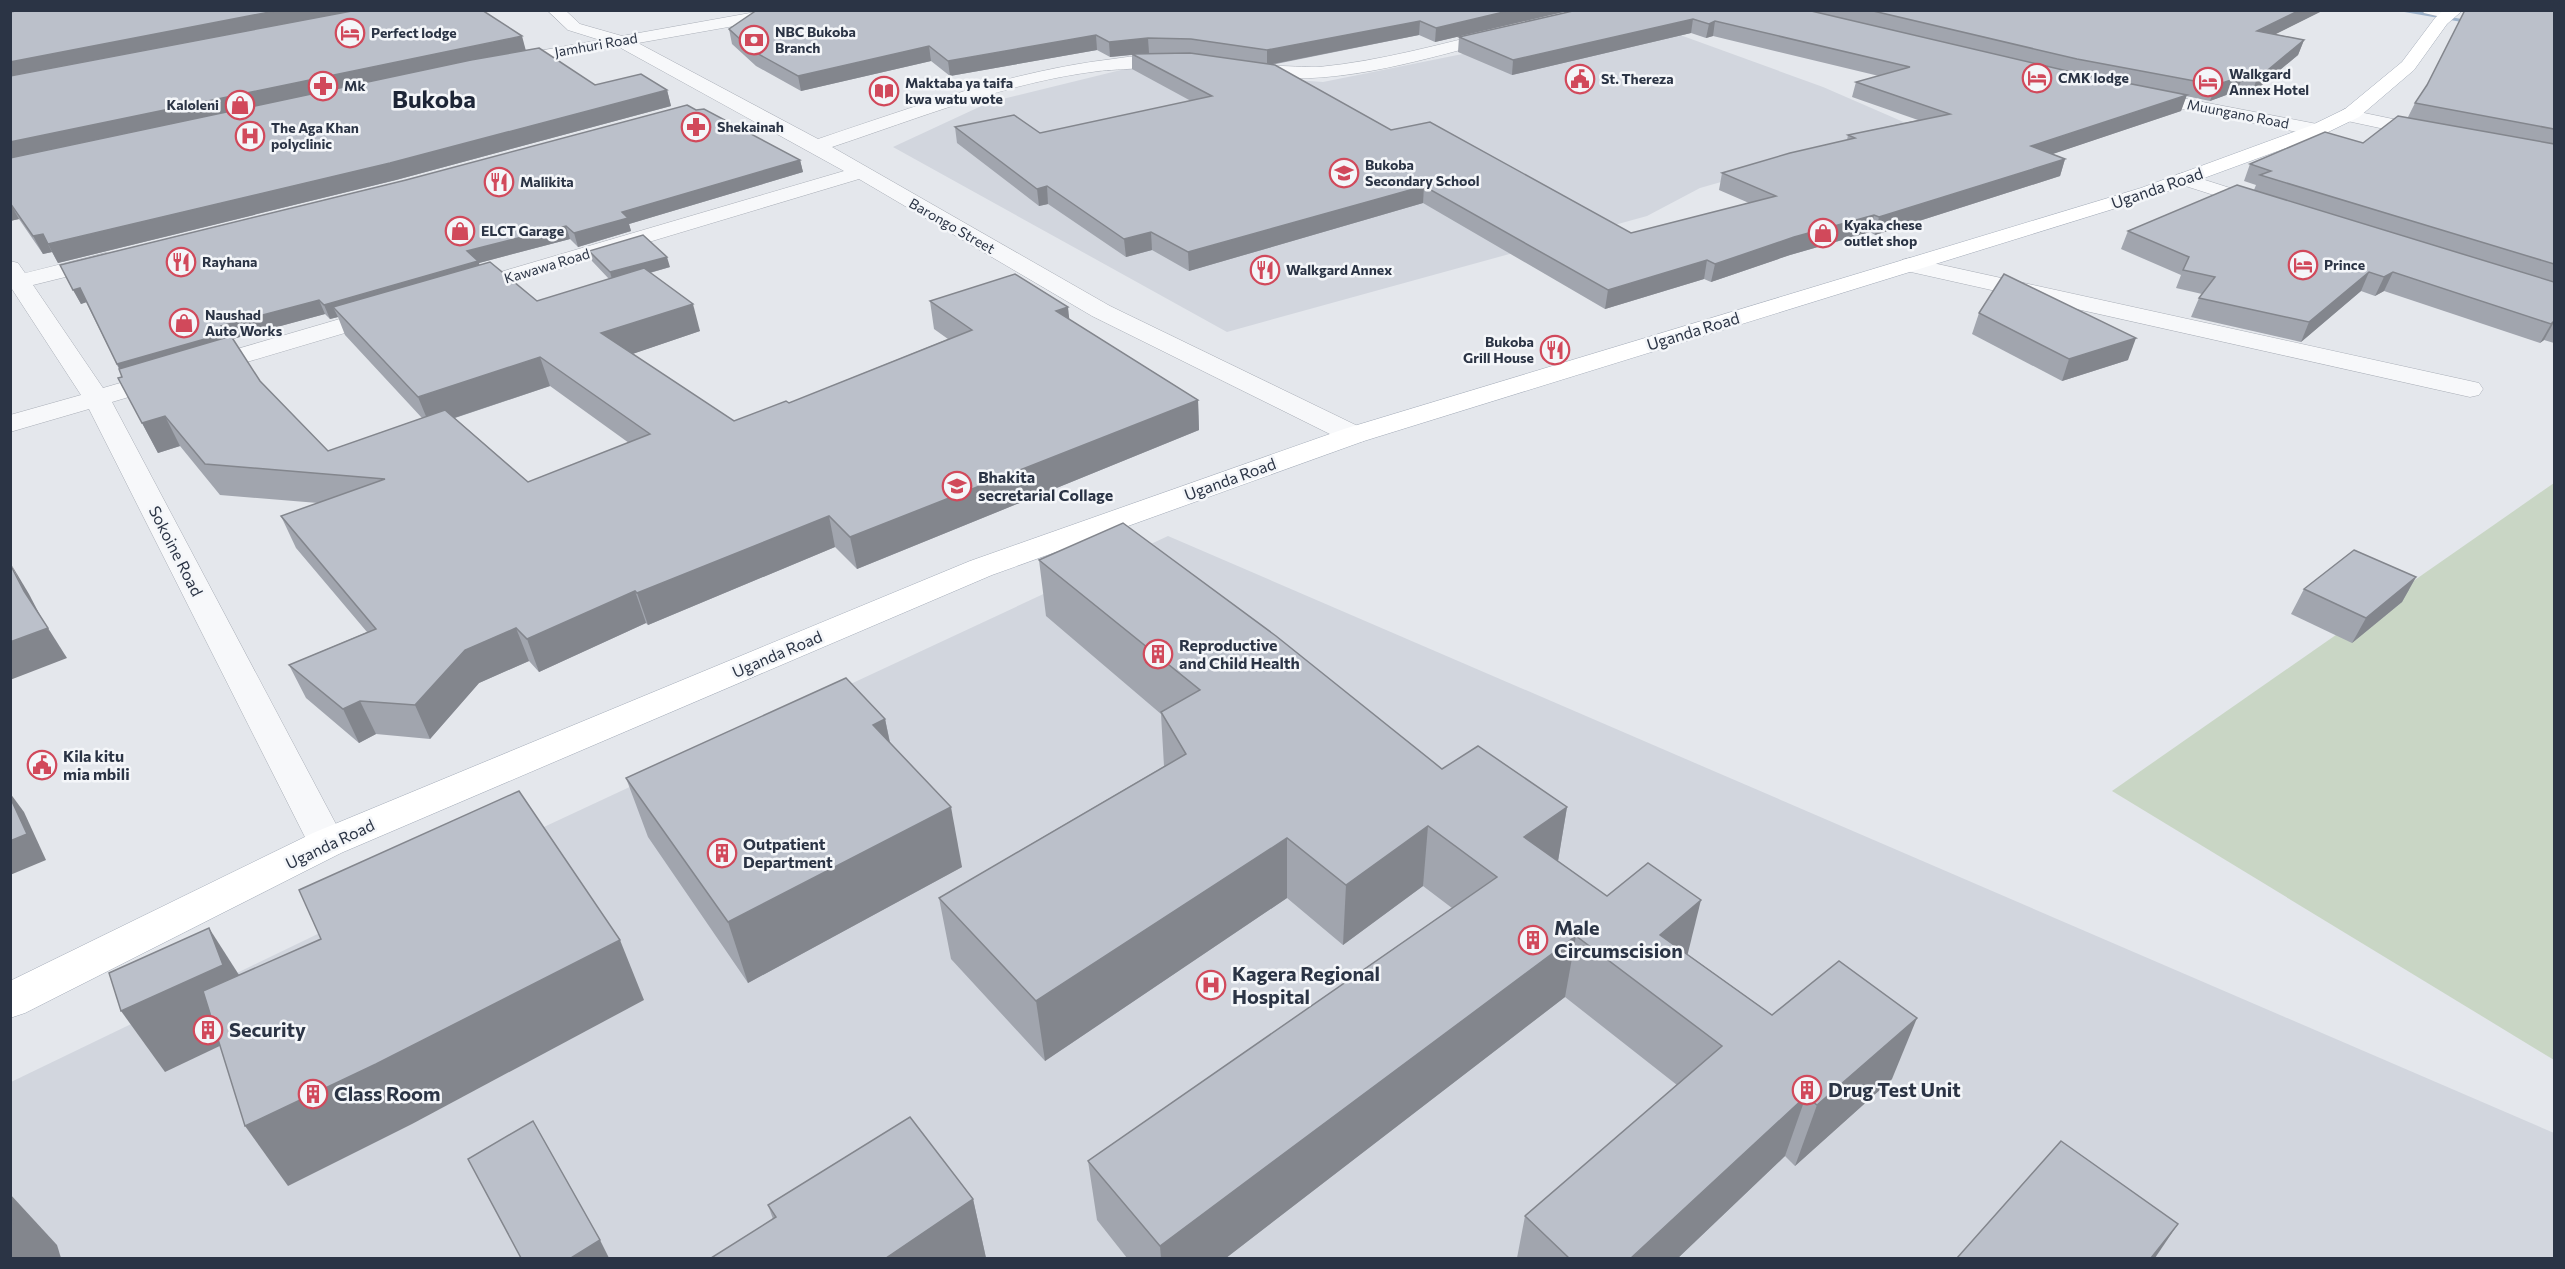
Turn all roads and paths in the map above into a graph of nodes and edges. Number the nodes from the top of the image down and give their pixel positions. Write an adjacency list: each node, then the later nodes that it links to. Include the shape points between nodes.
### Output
1 (555, 10): 4 (street, Barongo Street)
2 (796, 10): 6 (street, Jamhuri Road)
3 (2444, 14): 14 (main road, Uganda Road, via 2408,66)
4 (574, 27): 6 (street, Barongo Street); 7 (street)
5 (1517, 31): 10 (street, via 1359,67 1309,74)
6 (621, 41): 7 (street, Jamhuri Road); 12 (street, Barongo Street)
7 (558, 51): 9 (street, Jamhuri Road)
8 (1191, 61): 17 (street, via 1149,60 1030,80)
9 (485, 66)
10 (1225, 66)
11 (2126, 92): 15 (street, Muungano Road)
12 (729, 98): 13 (street); 17 (street, Barongo Street)
13 (695, 108)
14 (2345, 116): 15 (main road, Uganda Road); 16 (street)
15 (2317, 130): 19 (main road, Uganda Road)
16 (2447, 136)
17 (816, 146): 18 (street, Barongo Street)
18 (859, 173): 24 (street, Kawawa Road); 29 (street, Barongo Street, via 1101,311)
19 (2183, 179): 20 (street); 22 (main road, Uganda Road)
20 (2282, 211)
21 (124, 256): 23 (street)
22 (1910, 265): 26 (street); 29 (main road, Uganda Road)
23 (15, 274): 27 (street, Sokoine Road)
24 (438, 298)
25 (404, 308): 27 (street)
26 (2470, 389)
27 (98, 400): 28 (street); 30 (street, Sokoine Road)
28 (10, 424)
29 (1354, 435): 30 (main road, Uganda Road, via 981,568)
30 (327, 843): 31 (main road, Uganda Road)
31 (10, 1001)

